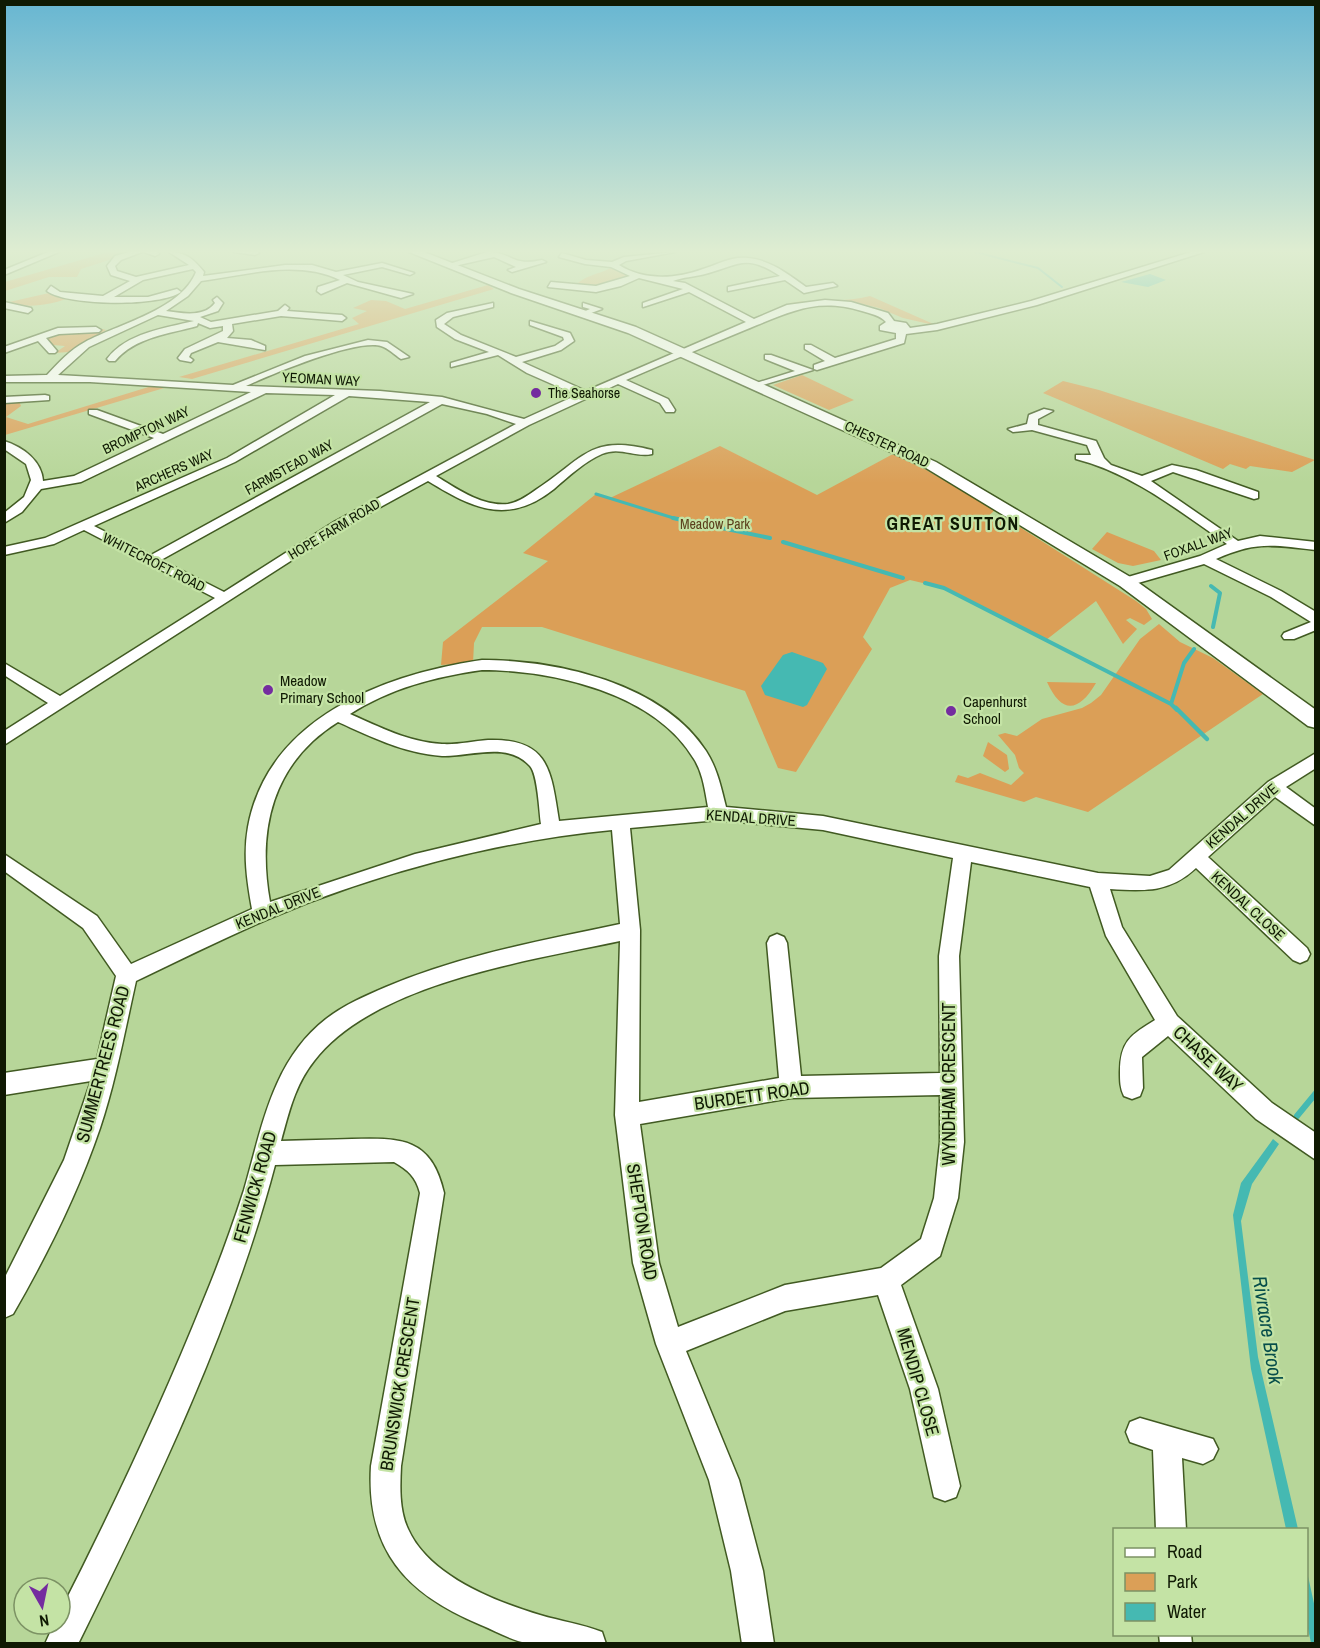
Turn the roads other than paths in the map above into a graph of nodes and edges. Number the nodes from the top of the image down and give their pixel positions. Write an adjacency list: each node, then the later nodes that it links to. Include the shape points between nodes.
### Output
1 (115, 329): 28 (street, via 84,346)
2 (167, 329): 20 (street)
3 (228, 329): 13 (street)
4 (445, 329): 19 (street)
5 (553, 329): 24 (street, via 567,335 569,342)
6 (632, 329): 18 (main road, CHESTER ROAD)
7 (740, 329): 18 (street, HOPE FARM ROAD)
8 (904, 329): 11 (street, HOPE FARM ROAD)
9 (937, 329): 11 (street)
10 (96, 330): 12 (street, via 66,329)
11 (904, 332): 25 (street, via 901,341)
12 (40, 337): 16 (street); 17 (street)
13 (221, 339): 14 (street); 23 (street, via 188,351 186,359)
14 (262, 344)
15 (808, 347): 25 (street)
16 (5, 348)
17 (52, 351)
18 (682, 351): 30 (street, HOPE FARM ROAD); 31 (main road, CHESTER ROAD)
19 (500, 352): 24 (street); 26 (street, via 468,365)
20 (111, 355)
21 (404, 357): 32 (street, via 379,343 356,345)
22 (768, 357): 27 (street)
23 (171, 359)
24 (514, 361): 35 (street)
25 (832, 361): 27 (street)
26 (454, 365)
27 (810, 369): 31 (street)
28 (51, 376): 29 (street, YEOMAN WAY); 32 (street, YEOMAN WAY)
29 (4, 379)
30 (619, 381): 35 (street, HOPE FARM ROAD); 39 (street, via 664,401)
31 (757, 386): 61 (main road, CHESTER ROAD, via 931,465)
32 (232, 388): 33 (street, YEOMAN WAY)
33 (266, 390): 34 (street, YEOMAN WAY); 45 (street, BROMPTON WAY)
34 (346, 393): 38 (street, YEOMAN WAY); 55 (street, ARCHERS WAY, via 231,460)
35 (586, 395): 42 (street, HOPE FARM ROAD)
36 (45, 398): 37 (street, via 27,403)
37 (4, 400)
38 (442, 400): 42 (street, YEOMAN WAY); 60 (street, FARMSTEAD WAY)
39 (670, 410)
40 (1048, 411): 43 (street, via 1033,417)
41 (99, 412): 45 (street)
42 (525, 423): 50 (street, HOPE FARM ROAD)
43 (1032, 427): 44 (street); 49 (street, via 1092,443)
44 (1013, 429)
45 (164, 438): 52 (street, BROMPTON WAY, via 77,478)
46 (4, 444): 52 (street, via 31,459 38,477)
47 (648, 452): 50 (street, via 616,445 596,452 573,464 520,506 490,507 454,493)
48 (1080, 457): 49 (street)
49 (1099, 460): 51 (street)
50 (426, 475): 62 (street, HOPE FARM ROAD)
51 (1142, 480): 53 (street, via 1176,464); 56 (street)
52 (36, 486): 54 (street, via 23,504)
53 (1254, 495)
54 (4, 519)
55 (85, 526): 58 (street, ARCHERS WAY, via 35,546); 60 (street, WHITECROFT ROAD)
56 (1236, 545): 57 (street, FOXALL WAY, via 1260,540); 59 (street, FOXALL WAY)
57 (1316, 546)
58 (4, 551)
59 (1205, 559): 61 (street, FOXALL WAY); 63 (street)
60 (151, 560): 62 (street, WHITECROFT ROAD)
61 (1126, 582): 69 (main road, CHESTER ROAD)
62 (224, 597): 67 (street, HOPE FARM ROAD)
63 (1316, 619)
64 (1316, 625): 65 (street)
65 (1289, 636)
66 (4, 668): 67 (street)
67 (60, 703): 70 (street, HOPE FARM ROAD)
68 (335, 714): 73 (street, via 380,691 426,675 498,665 566,674 626,695 666,717 702,757); 76 (street, via 408,746 444,750 506,746 527,754 542,771); 81 (street, via 298,747 270,787 261,812 254,863)
69 (1316, 721)
70 (4, 739)
71 (1316, 759): 72 (street, KENDAL DRIVE)
72 (1274, 787): 74 (street); 78 (street, KENDAL DRIVE)
73 (718, 813): 75 (street, KENDAL DRIVE); 77 (street, KENDAL DRIVE, via 823,823)
74 (1316, 819)
75 (620, 821): 76 (street, KENDAL DRIVE); 82 (street, SHEPTON ROAD)
76 (551, 830): 81 (street, KENDAL DRIVE, via 415,861)
77 (963, 853): 80 (street, KENDAL DRIVE); 89 (street, WYNDHAM CRESCENT, via 949,956)
78 (1196, 857): 80 (street, KENDAL DRIVE, via 1176,875 1150,884); 84 (street, KENDAL CLOSE)
79 (4, 861): 85 (street, SUMMERTREES ROAD, via 90,922)
80 (1098, 881): 86 (street, CHASE WAY, via 1113,930)
81 (262, 913): 85 (street, KENDAL DRIVE)
82 (630, 930): 92 (street, SHEPTON ROAD); 94 (street, FENWICK ROAD, via 461,967 344,1018 302,1058 289,1078)
83 (777, 943): 90 (street)
84 (1300, 954)
85 (127, 975): 87 (street, SUMMERTREES ROAD)
86 (1169, 1023): 91 (street, via 1131,1053); 93 (street, CHASE WAY, via 1264,1111)
87 (105, 1068): 88 (street); 96 (street, SUMMERTREES ROAD, via 82,1147 29,1262)
88 (4, 1084)
89 (950, 1084): 90 (street, BURDETT ROAD); 95 (street, WYNDHAM CRESCENT, via 952,1142 946,1198 931,1246)
90 (791, 1087): 92 (street, BURDETT ROAD)
91 (1132, 1088)
92 (627, 1115): 97 (street, SHEPTON ROAD, via 646,1263)
93 (1316, 1148)
94 (265, 1153): 101 (street, FENWICK ROAD, via 239,1243 172,1410); 102 (street, BRUNSWICK CRESCENT, via 396,1150 416,1161 428,1176 432,1193 384,1484 397,1541 411,1561 441,1588 478,1608)
95 (886, 1280): 97 (street, WYNDHAM CRESCENT, via 785,1298); 99 (street, MENDIP CLOSE, via 924,1389)
96 (4, 1305)
97 (670, 1344): 103 (street, SHEPTON ROAD, via 724,1480 747,1570)
98 (1203, 1449): 100 (street, via 1153,1436)
99 (945, 1486)
100 (1171, 1528)
101 (61, 1644)
102 (590, 1644)
103 (758, 1644)

